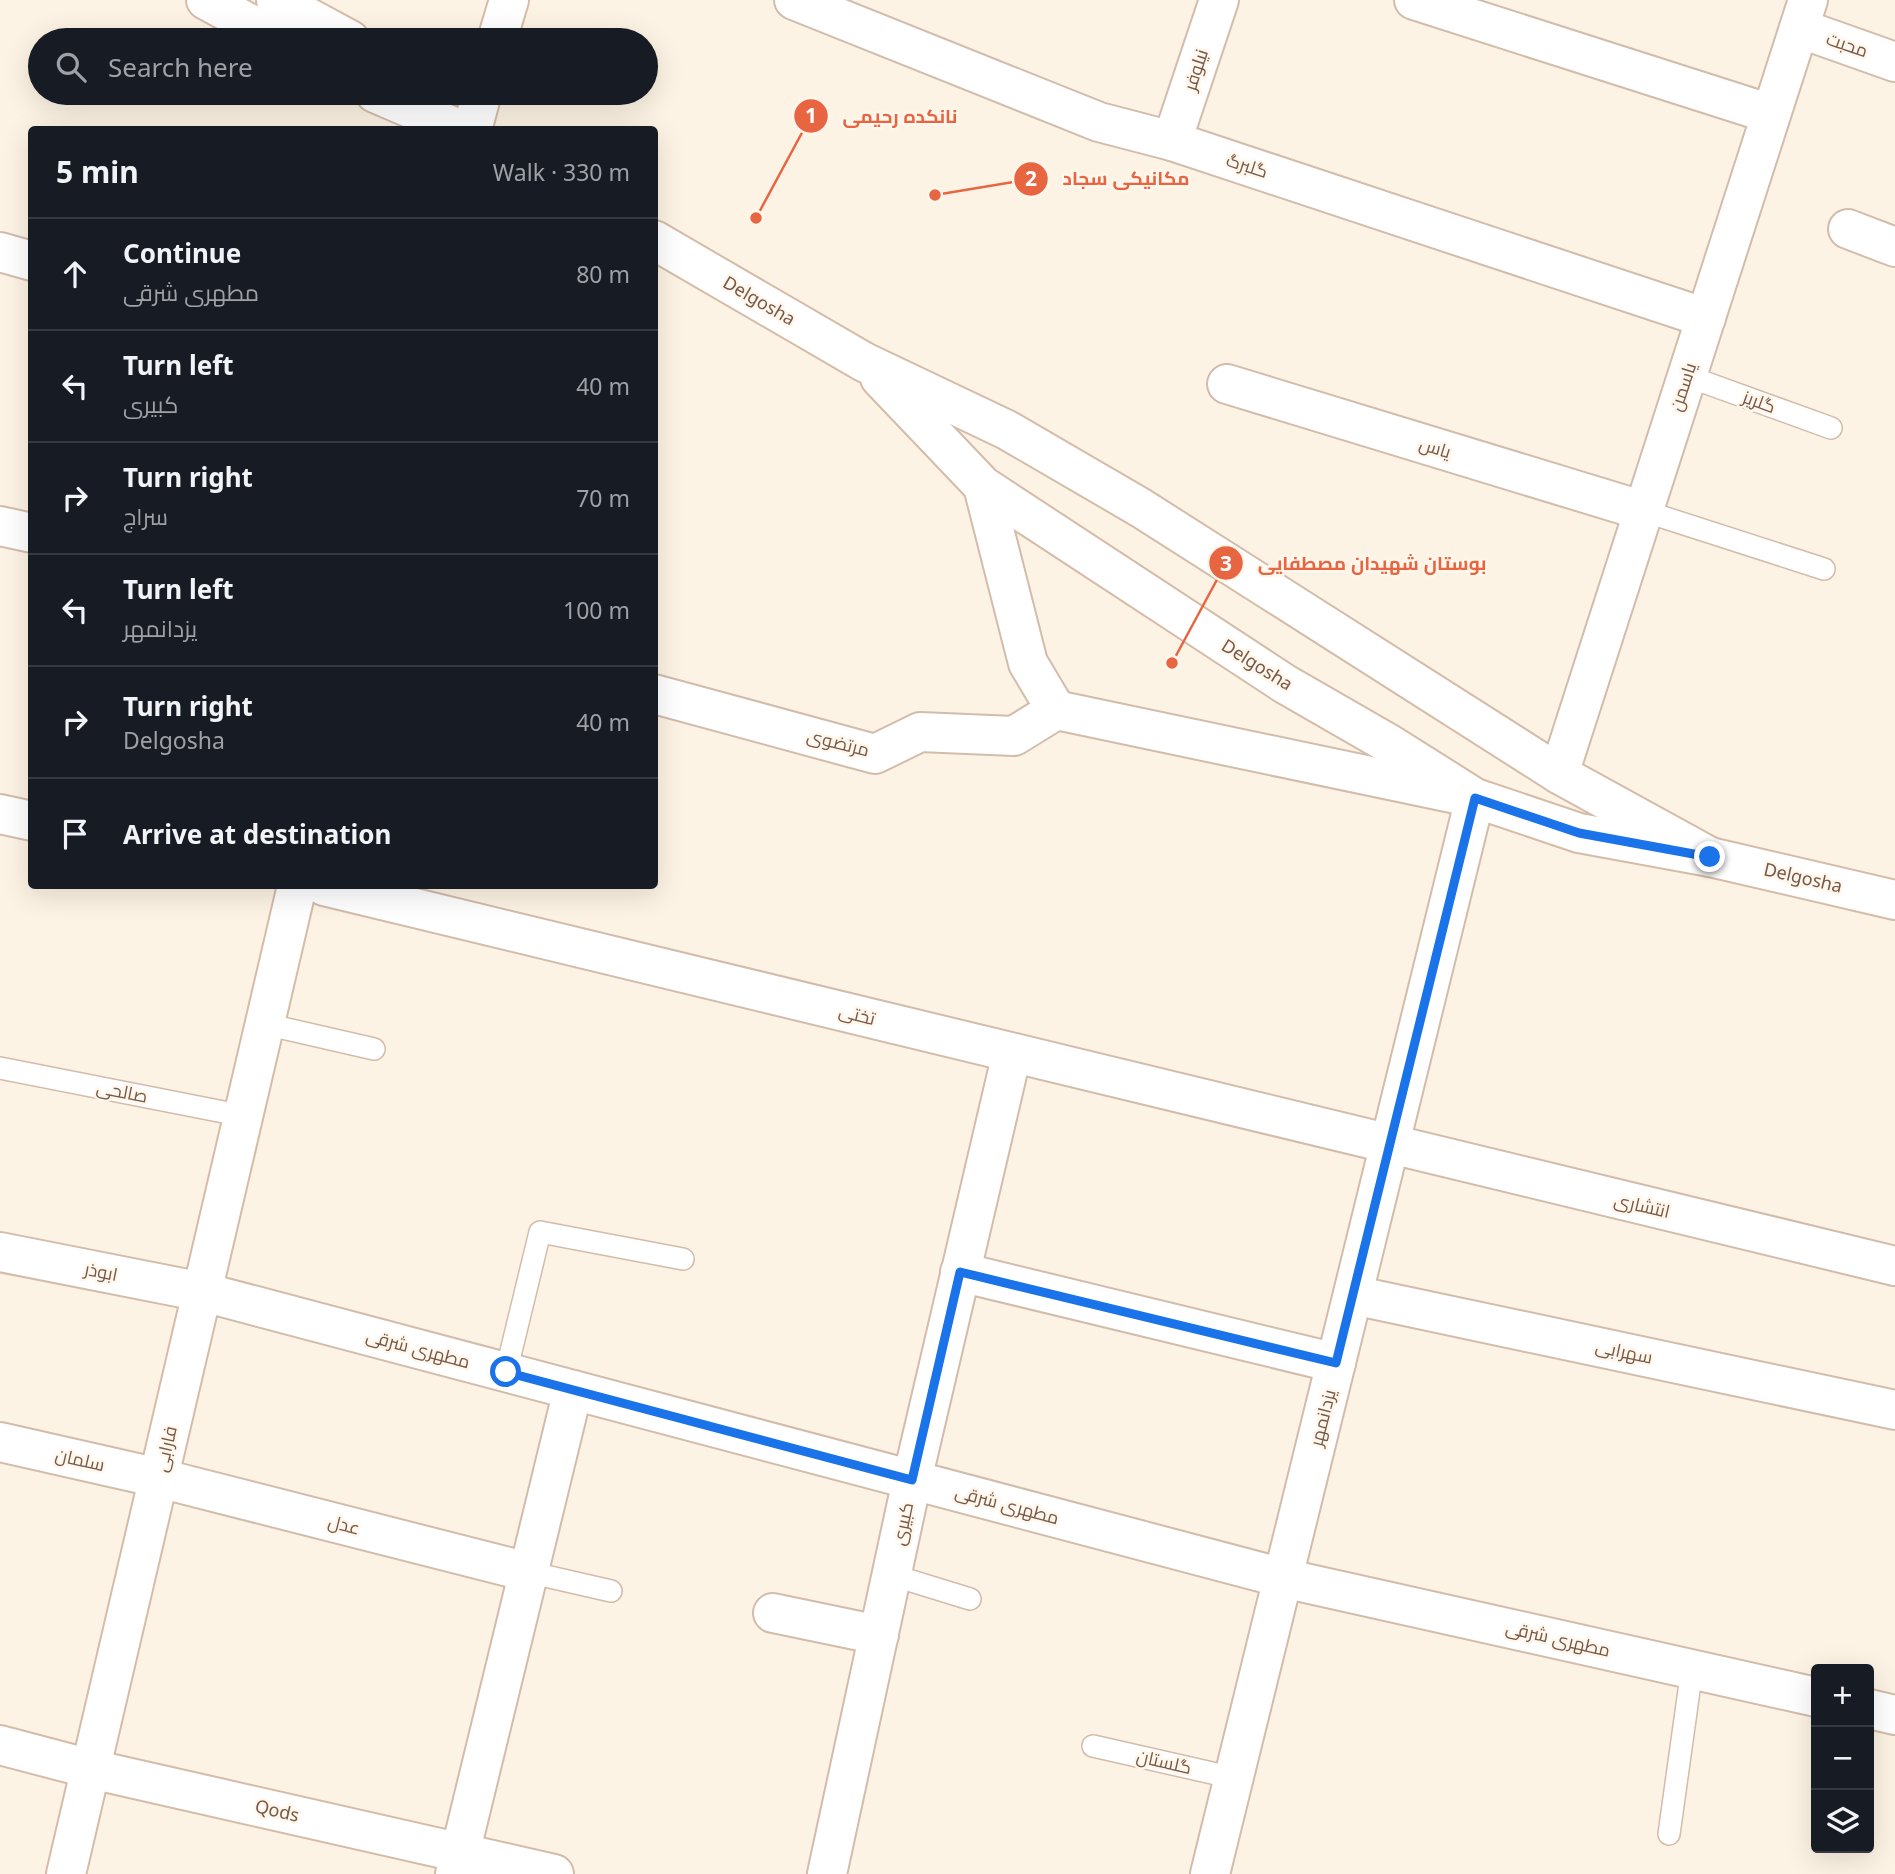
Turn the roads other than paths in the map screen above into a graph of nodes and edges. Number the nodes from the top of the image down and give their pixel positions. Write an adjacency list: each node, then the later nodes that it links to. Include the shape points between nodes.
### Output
1 (206, 0): 8 (street)
2 (276, 0): 9 (street)
3 (509, 0): 10 (street)
4 (794, 0): 19 (street, گلبرگ, via 1099,122)
5 (1219, 0): 19 (street, نیلوفر)
6 (1414, 0): 15 (street)
7 (1803, 14): 11 (street, محبت); 15 (street, یاسمن)
8 (257, 28)
9 (328, 28)
10 (501, 28)
11 (1895, 62)
12 (403, 105): 16 (street)
13 (440, 105): 17 (street)
14 (479, 105): 18 (street)
15 (1771, 114): 25 (street, یاسمن)
16 (452, 126)
17 (462, 126)
18 (473, 126)
19 (1172, 141): 25 (street, گلبرگ)
20 (1848, 229): 22 (street)
21 (658, 242): 26 (street, Delgosha)
22 (1895, 247)
23 (0, 251): 24 (street)
24 (28, 260)
25 (1706, 318): 27 (street, یاسمن)
26 (864, 362): 30 (street, Delgosha); 37 (street, Delgosha, via 1007,430 1141,508)
27 (1687, 376): 29 (lane, گلریز); 31 (street, یاسمن)
28 (1227, 384): 31 (street, یاس)
29 (1831, 428)
30 (982, 486): 36 (street, via 1028,663); 38 (street, Delgosha, via 1285,684)
31 (1644, 511): 34 (lane); 37 (street, یاسمن)
32 (0, 526): 33 (street)
33 (28, 532)
34 (1825, 569)
35 (658, 695): 36 (street, مرتضوی, via 875,754 920,732 1014,736)
36 (1056, 710): 38 (street)
37 (1559, 774): 41 (street, Delgosha)
38 (1475, 798): 41 (street, Delgosha, via 1579,833); 50 (street, یزدانمهر)
39 (0, 814): 40 (street)
40 (28, 820)
41 (1710, 857): 44 (street, Delgosha)
42 (296, 889): 45 (street, فارابی)
43 (336, 889): 47 (street, تختی)
44 (1895, 900)
45 (265, 1024): 46 (lane); 49 (street, فارابی)
46 (374, 1049)
47 (1012, 1053): 50 (street, تختی); 54 (street, کبیری)
48 (0, 1068): 49 (lane, صالحی)
49 (244, 1116): 55 (street, فارابی)
50 (1390, 1146): 53 (street, انتشاری); 56 (street, یزدانمهر)
51 (0, 1252): 55 (street, ابوذر)
52 (682, 1259): 58 (lane, via 540,1232)
53 (1895, 1266)
54 (960, 1272): 57 (street); 63 (street, کبیری)
55 (202, 1292): 58 (street, مطهری شرقی); 62 (street, فارابی)
56 (1353, 1295): 57 (street, یزدانمهر); 60 (street, سهرابی)
57 (1336, 1363): 66 (street, یزدانمهر)
58 (506, 1372): 59 (street, مطهری شرقی)
59 (573, 1390): 63 (street, مطهری شرقی); 64 (street)
60 (1895, 1410)
61 (0, 1443): 62 (street, سلمان)
62 (159, 1478): 64 (street, عدل); 77 (street, فارابی)
63 (912, 1480): 65 (street, کبیری); 66 (street, مطهری شرقی)
64 (528, 1572): 67 (lane); 80 (street)
65 (892, 1575): 68 (lane); 70 (street, کبیری)
66 (1283, 1578): 71 (street, مطهری شرقی); 78 (street, یزدانمهر)
67 (611, 1591)
68 (970, 1599)
69 (773, 1613): 70 (street)
70 (878, 1635): 83 (street, کبیری)
71 (1692, 1669): 72 (street, مطهری شرقی); 79 (lane)
72 (1811, 1696)
73 (1874, 1710): 74 (street)
74 (1895, 1715)
75 (0, 1745): 77 (street, Qods)
76 (1093, 1746): 78 (lane, گلستان)
77 (92, 1769): 80 (street, Qods); 81 (street, فارابی)
78 (1234, 1778): 84 (street, یزدانمهر)
79 (1669, 1833)
80 (458, 1863): 82 (street, Qods)
81 (66, 1874)
82 (554, 1874)
83 (827, 1874)
84 (1210, 1874)

